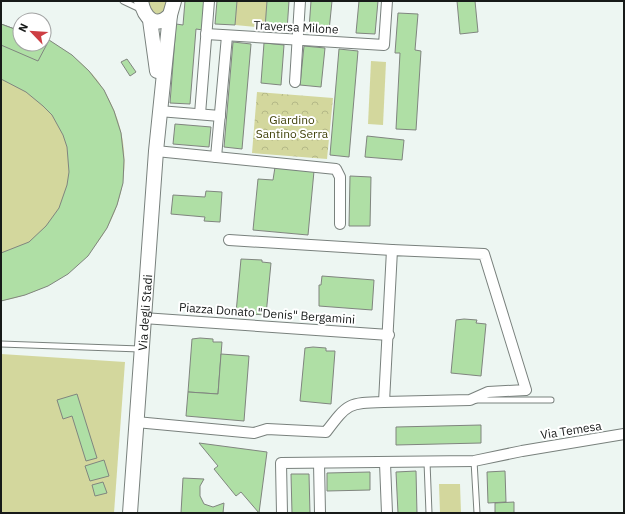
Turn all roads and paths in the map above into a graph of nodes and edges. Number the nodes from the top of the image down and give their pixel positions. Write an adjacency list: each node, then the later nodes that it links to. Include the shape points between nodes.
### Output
1 (123, 1): 6 (lane)
2 (174, 1): 7 (street, Via degli Stadi)
3 (209, 1): 8 (street)
4 (300, 1): 10 (street)
5 (387, 1): 10 (street, Traversa Milone, via 384,45)
6 (145, 10): 7 (street, via 160,21); 12 (street, Via degli Stadi, via 156,54)
7 (170, 15): 12 (street, Via degli Stadi)
8 (206, 34): 9 (street, Traversa Milone); 13 (street)
9 (227, 36): 10 (street, Traversa Milone); 14 (street)
10 (298, 40): 11 (street)
11 (295, 82)
12 (159, 111): 13 (street); 15 (street, Via degli Stadi)
13 (200, 114): 14 (street)
14 (220, 116): 16 (street)
15 (156, 151): 16 (street); 20 (street, Via degli Stadi)
16 (216, 157): 17 (street, via 336,168 340,178)
17 (340, 224)
18 (229, 240): 19 (street)
19 (392, 250): 21 (street); 24 (street, via 484,254 526,390 488,392)
20 (143, 318): 21 (street, Piazza Donato "Denis" Bergamini); 23 (street, Via degli Stadi)
21 (389, 334): 26 (street)
22 (1, 344): 23 (lane)
23 (141, 349): 27 (street, Via degli Stadi)
24 (470, 400): 25 (lane); 26 (street)
25 (550, 400)
26 (384, 402): 27 (street, via 356,402 342,412 326,432 267,429 254,433)
27 (136, 422): 33 (street, Via degli Stadi)
28 (624, 434): 29 (street, Via Temesa)
29 (474, 461): 30 (street, Via Temesa); 38 (lane)
30 (427, 462): 32 (street, Via Temesa); 37 (lane)
31 (319, 463): 32 (street, Via Temesa); 34 (street, Via Temesa, via 281,464); 35 (street)
32 (385, 463): 36 (street)
33 (130, 513)
34 (282, 513)
35 (320, 513)
36 (387, 513)
37 (429, 513)
38 (477, 513)

